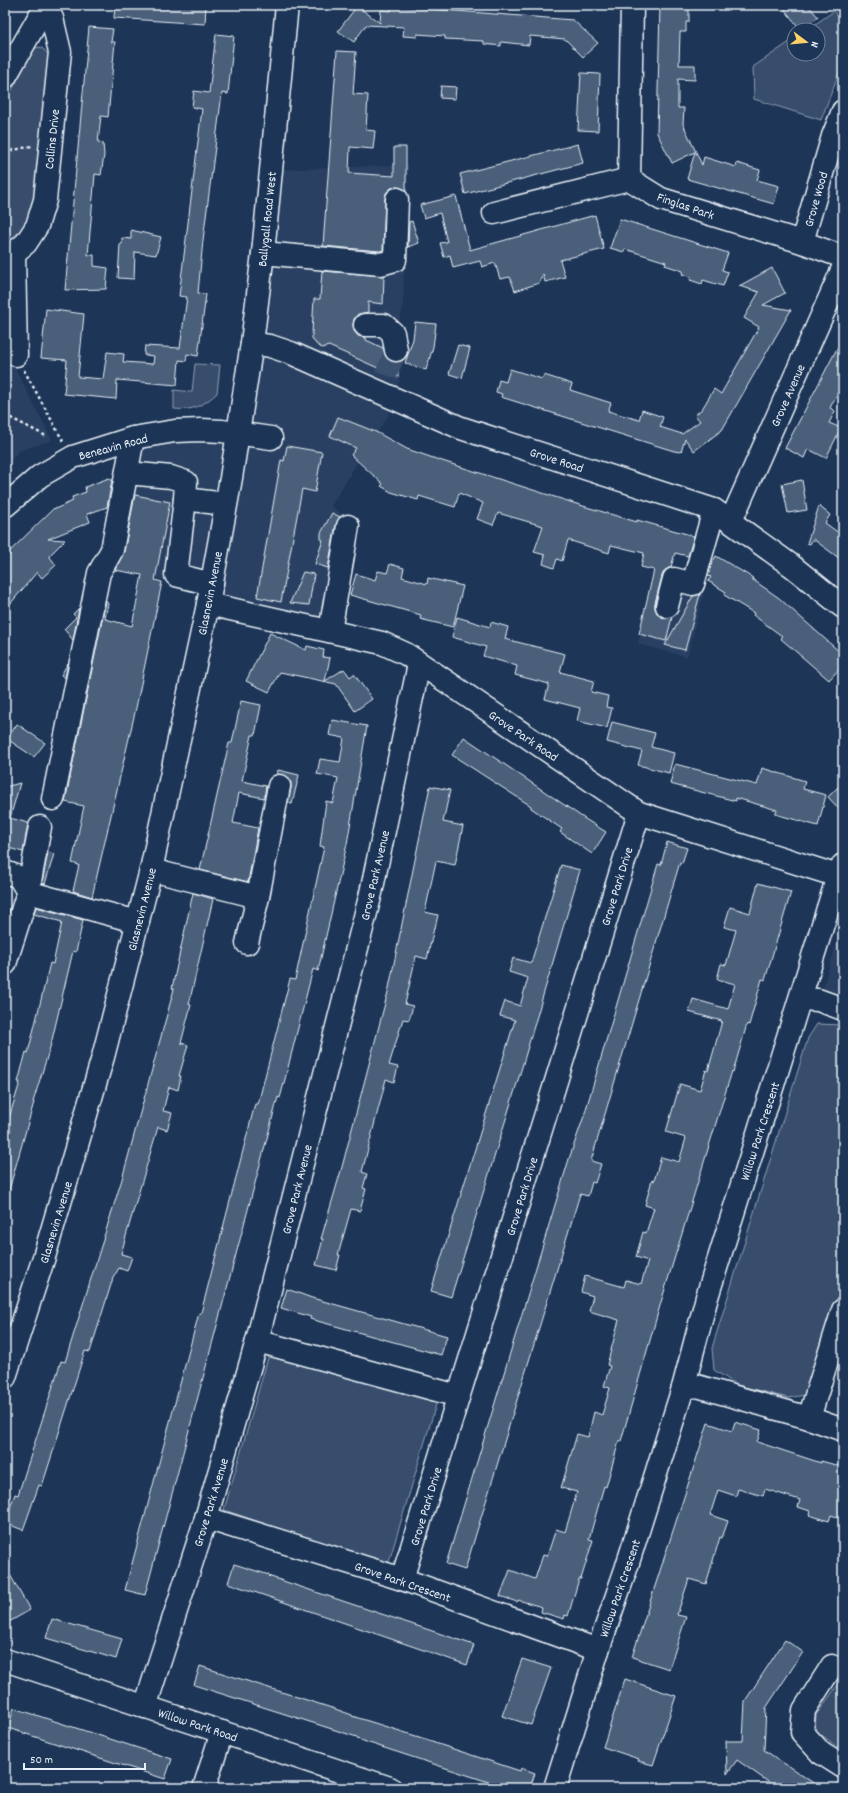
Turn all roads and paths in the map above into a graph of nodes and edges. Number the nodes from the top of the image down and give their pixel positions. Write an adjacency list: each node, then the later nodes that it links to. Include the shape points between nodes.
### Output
1 (287, 5): 12 (street, Ballygall Road West)
2 (632, 5): 8 (street)
3 (45, 8): 4 (street); 6 (street, Collins Drive, via 52,18 60,52)
4 (5, 77)
5 (843, 111): 11 (street, Grove Wood, via 833,136)
6 (51, 146): 7 (path, via 36,145); 13 (street, Collins Drive, via 45,200 37,226 26,243)
7 (5, 152)
8 (629, 179): 10 (street); 11 (street, Finglas Park, via 661,200)
9 (398, 199): 12 (street, via 395,260 381,264)
10 (494, 213)
11 (802, 242): 14 (street, Finglas Park)
12 (263, 253): 17 (street, Ballygall Road West)
13 (9, 254): 19 (street)
14 (843, 257)
15 (843, 268): 30 (street, Grove Avenue)
16 (365, 325): 18 (street, via 384,325 393,333)
17 (252, 343): 21 (street, Ballygall Road West); 30 (street, Grove Road, via 291,352 382,383 461,428)
18 (396, 350)
19 (16, 355): 25 (path)
20 (5, 415): 22 (path)
21 (237, 433): 23 (street, Beneavin Road, via 213,430 175,431); 24 (street, Beneavin Road); 28 (street, Glasnevin Avenue)
22 (46, 436)
23 (133, 438): 25 (street, Beneavin Road); 26 (street)
24 (271, 438)
25 (73, 457): 29 (street, Beneavin Road, via 40,476)
26 (127, 473): 27 (street, via 186,482); 38 (street, via 112,550 99,573)
27 (185, 499): 28 (street); 32 (street, Grove Park Road, via 176,575)
28 (225, 504): 32 (street, Glasnevin Avenue)
29 (5, 506)
30 (723, 516): 33 (street, Grove Avenue, via 693,584 674,579); 34 (street, Grove Road)
31 (348, 526): 35 (street)
32 (210, 594): 35 (street, Grove Park Road); 41 (street, Glasnevin Avenue)
33 (667, 606)
34 (843, 607)
35 (330, 631): 36 (street, Grove Park Road, via 382,643)
36 (420, 664): 39 (street, Grove Park Road); 52 (street, Grove Park Avenue, via 371,893)
37 (280, 786): 45 (street)
38 (53, 799)
39 (639, 813): 42 (street, Grove Park Road); 55 (street, Grove Park Drive)
40 (40, 827): 44 (street)
41 (151, 870): 45 (street); 46 (street, Glasnevin Avenue)
42 (841, 871): 49 (street, Willow Park Crescent)
43 (5, 872): 44 (street, via 19,877)
44 (28, 892): 46 (street); 48 (street)
45 (258, 897): 47 (street)
46 (138, 922): 53 (street, Glasnevin Avenue, via 71,1169)
47 (247, 943)
48 (5, 964)
49 (801, 999): 50 (street, via 818,1000); 54 (street, Willow Park Crescent, via 707,1297)
50 (843, 1009)
51 (843, 1310): 56 (street)
52 (257, 1341): 55 (street); 58 (street, Grove Park Avenue)
53 (5, 1377)
54 (683, 1388): 56 (street, via 697,1386); 60 (street, Willow Park Crescent)
55 (458, 1396): 59 (street, Grove Park Drive)
56 (809, 1418): 57 (street)
57 (843, 1430)
58 (206, 1518): 59 (street, Grove Park Crescent); 63 (street, Grove Park Avenue)
59 (402, 1579): 60 (street, Grove Park Crescent)
60 (598, 1650): 68 (street, Willow Park Crescent)
61 (5, 1660): 63 (street, Willow Park Road)
62 (832, 1666): 65 (street, via 804,1710 802,1732 821,1752)
63 (145, 1707): 64 (street, Willow Park Road)
64 (222, 1732): 66 (street); 67 (street, Willow Park Road)
65 (843, 1768)
66 (204, 1788)
67 (390, 1788)
68 (555, 1788)

